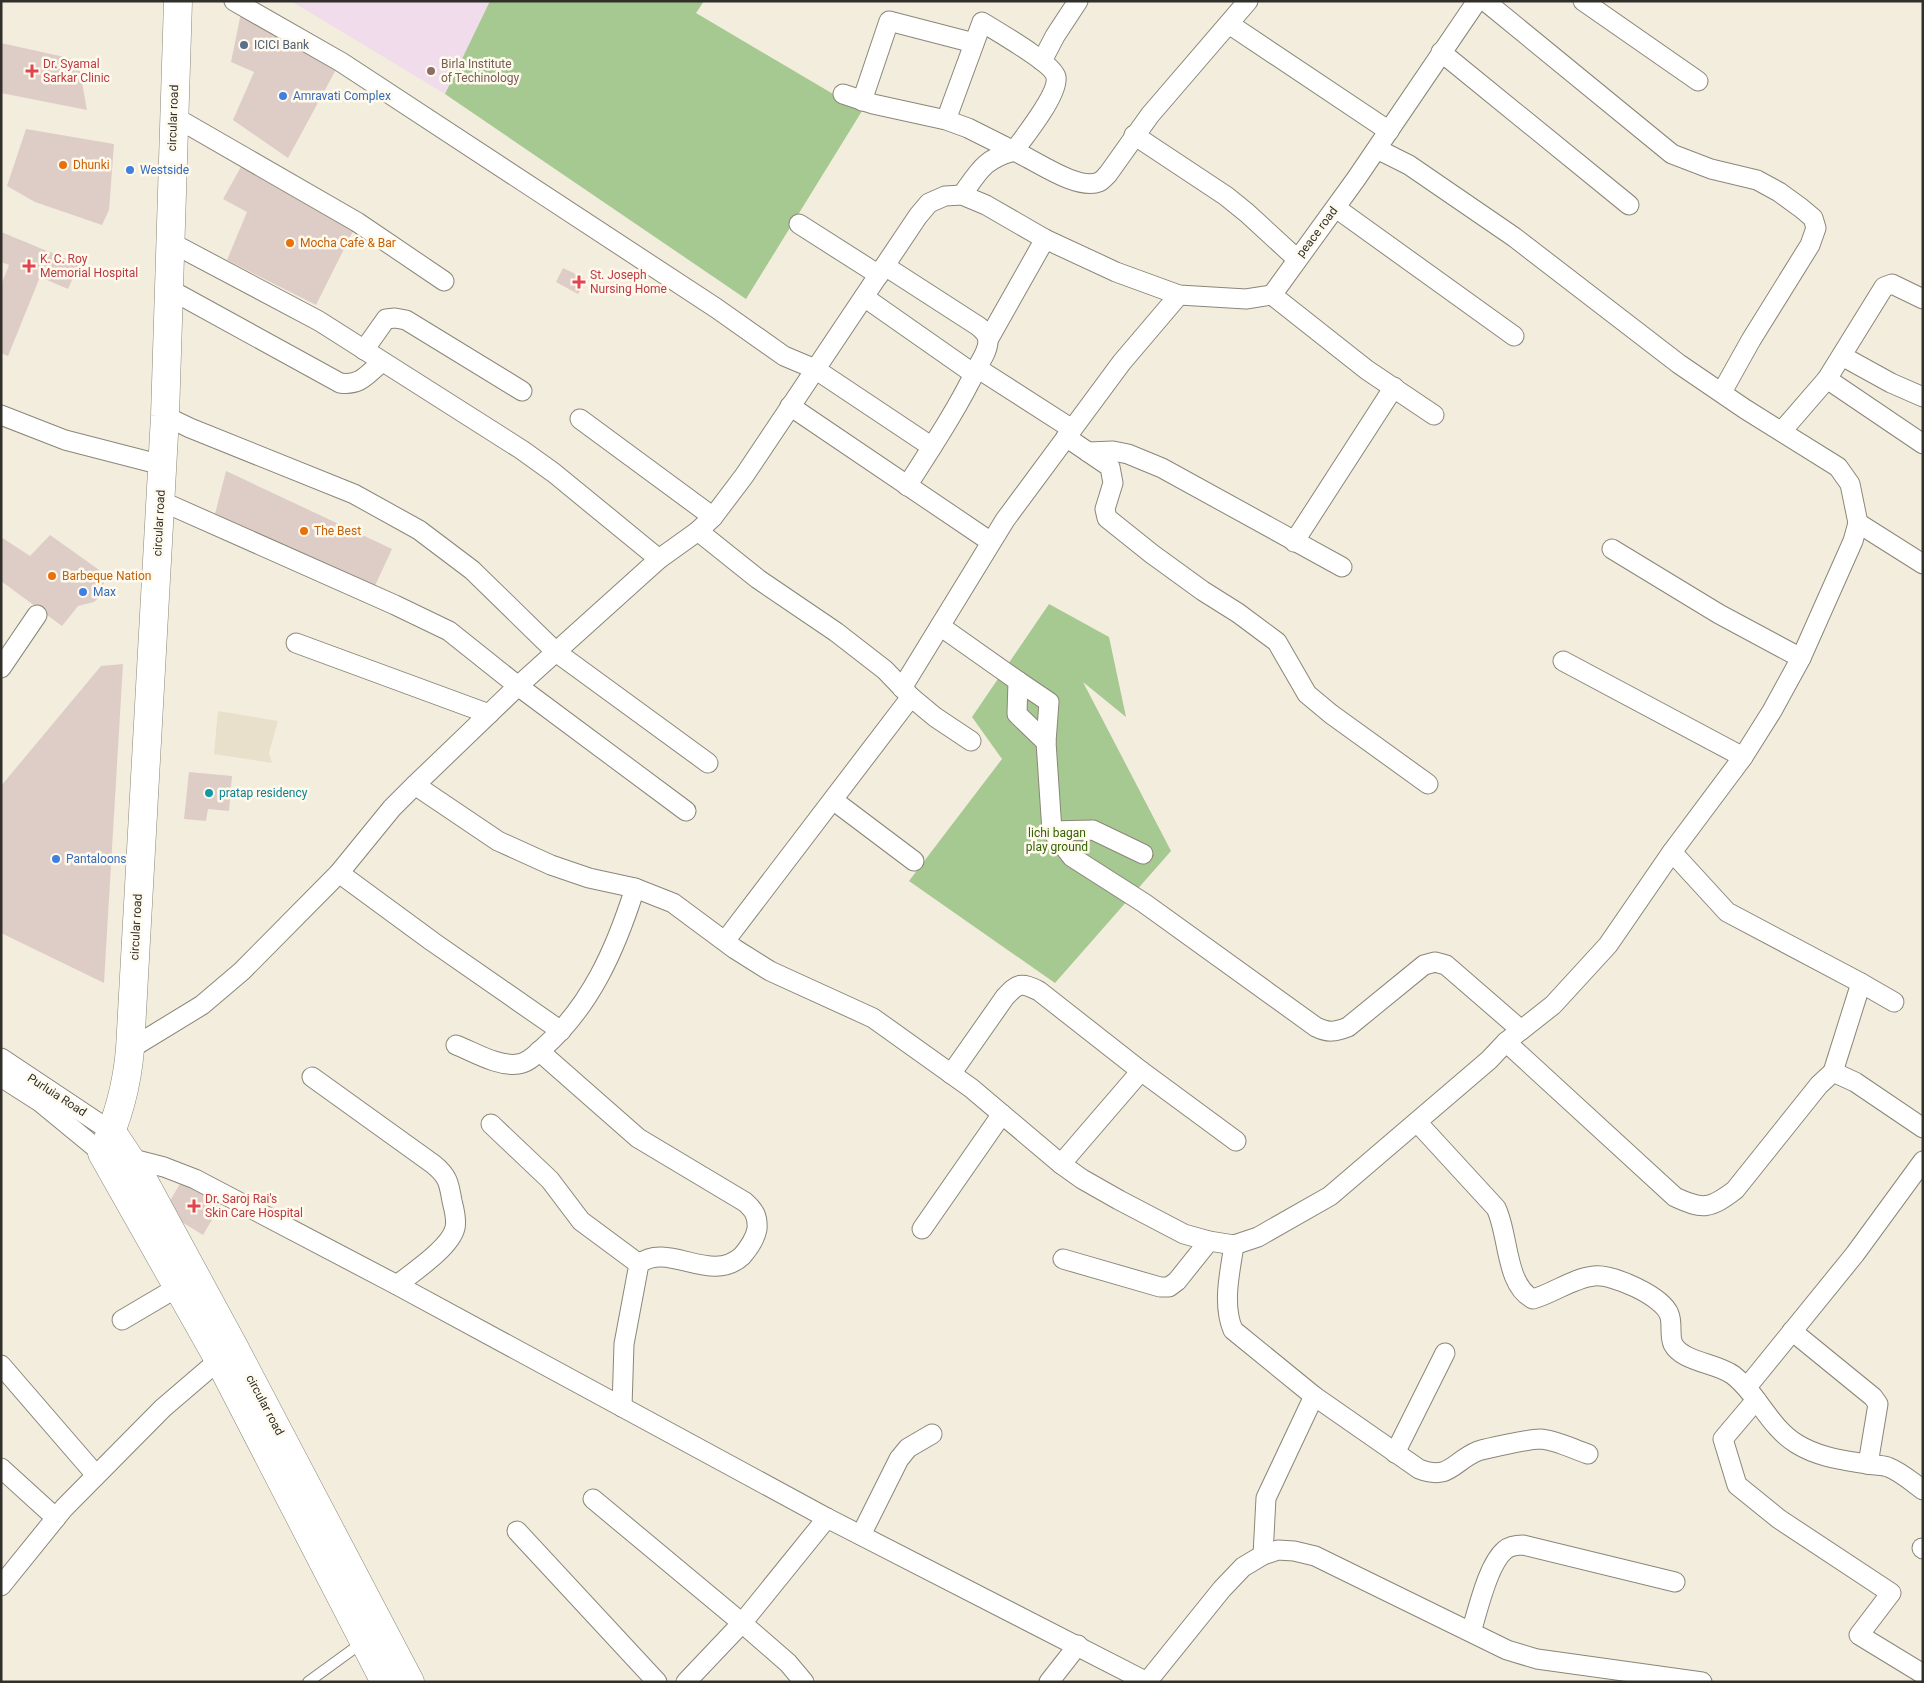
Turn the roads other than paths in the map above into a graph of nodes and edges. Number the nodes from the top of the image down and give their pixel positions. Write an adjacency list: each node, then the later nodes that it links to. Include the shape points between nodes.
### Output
1 (178, 1): 16 (main road, circular road)
2 (234, 1): 42 (street, via 341,62 784,356)
3 (252, 1): 18 (street)
4 (1078, 1): 12 (street)
5 (1248, 1): 9 (street)
6 (1477, 1): 11 (street, peace road)
7 (1485, 1): 47 (street, via 1672,154 1711,169 1756,180 1779,192 1813,218 1816,228 1810,245 1750,340)
8 (1583, 1): 13 (street)
9 (1229, 24): 19 (street); 20 (street)
10 (974, 43): 12 (street, via 982,22); 15 (street, via 889,21); 17 (street)
11 (1441, 52): 19 (street, peace road); 24 (street)
12 (1042, 61): 22 (street, via 1056,77 1055,87)
13 (1698, 81)
14 (843, 94): 15 (street)
15 (862, 101): 17 (street)
16 (173, 116): 28 (main road, circular road); 31 (street, via 357,222)
17 (946, 120): 22 (street)
18 (452, 121)
19 (1389, 131): 21 (street, peace road)
20 (1134, 135): 22 (street, via 1099,182 1073,180); 29 (street, via 1226,196)
21 (1377, 149): 25 (street, peace road); 47 (street, via 1410,165 1514,237 1650,343)
22 (1014, 151): 23 (street, via 997,155 980,169)
23 (962, 195): 27 (street, via 994,209); 30 (street, via 945,196 929,202)
24 (1629, 205)
25 (1336, 208): 29 (street, peace road); 37 (street)
26 (798, 224): 30 (street)
27 (1045, 239): 33 (street, via 1116,272); 38 (street)
28 (170, 242): 32 (main road, circular road); 39 (street, via 319,321)
29 (1297, 259): 34 (street, peace road)
30 (882, 270): 35 (street); 38 (street, via 978,326 986,332)
31 (444, 281)
32 (169, 288): 41 (street, via 340,383 352,384); 52 (main road, circular road)
33 (1179, 295): 34 (street, via 1246,299); 55 (street, via 1122,362)
34 (1272, 295): 45 (street)
35 (864, 297): 42 (street); 43 (street)
36 (1923, 299): 40 (street, via 1892,284 1884,287)
37 (1514, 336)
38 (988, 340): 43 (street)
39 (364, 350): 41 (street); 46 (street, via 386,319 406,320)
40 (1842, 356): 44 (street); 48 (street, via 1891,384)
41 (382, 362): 68 (street, via 522,450)
42 (815, 369): 49 (street); 57 (street)
43 (976, 371): 55 (street); 57 (street)
44 (1827, 379): 54 (street); 56 (street)
45 (1394, 388): 51 (street); 66 (street)
46 (522, 392)
47 (1722, 392): 54 (street)
48 (1923, 397)
49 (790, 406): 60 (street); 62 (street)
50 (1, 415): 59 (street, via 65,440)
51 (1434, 415)
52 (164, 416): 59 (main road, circular road); 74 (street, via 354,494 419,530 472,570)
53 (580, 419): 62 (street)
54 (1782, 431): 63 (street, via 1838,467 1850,484)
55 (1069, 433): 58 (street); 65 (street)
56 (1923, 444)
57 (932, 447): 60 (street)
58 (1088, 452): 66 (street, via 1128,454); 86 (street, via 1110,467 1113,483 1105,510 1107,518 1277,642 1307,694)
59 (162, 465): 61 (main road, circular road)
60 (907, 486): 65 (street)
61 (161, 501): 79 (street, via 449,631); 103 (main road, circular road)
62 (713, 517): 64 (street)
63 (1858, 523): 69 (street); 75 (street)
64 (698, 532): 68 (street); 80 (street, via 758,580 878,664)
65 (992, 542): 72 (street)
66 (1294, 542): 70 (street)
67 (1612, 549): 75 (street, via 1719,614)
68 (659, 559): 74 (street)
69 (1923, 564)
70 (1342, 567)
71 (37, 615): 77 (street)
72 (940, 626): 78 (street); 80 (street)
73 (296, 643): 81 (street)
74 (556, 652): 79 (street); 85 (street)
75 (1801, 658): 84 (street)
76 (1563, 661): 84 (street)
77 (1, 668)
78 (1018, 681): 83 (street, via 1017,714); 83 (street, via 1049,702)
79 (518, 686): 81 (street); 89 (street)
80 (907, 692): 82 (street, via 935,717); 88 (street)
81 (489, 714): 87 (street)
82 (970, 741)
83 (1046, 742): 90 (street)
84 (1743, 757): 91 (street)
85 (708, 763)
86 (1428, 784)
87 (414, 785): 94 (street); 95 (street, via 498,841 579,875)
88 (833, 800): 93 (street); 96 (street)
89 (686, 811)
90 (1052, 830): 92 (street, via 1093,830); 99 (street, via 1072,857 1144,903 1326,1032 1348,1026 1424,965 1435,962 1446,965 1461,976)
91 (1672, 852): 97 (street, via 1727,912); 99 (street, via 1608,945 1553,1005)
92 (1143, 854)
93 (914, 861)
94 (339, 873): 100 (street); 103 (street, via 242,971 202,1005)
95 (635, 888): 96 (street, via 673,904); 100 (street, via 609,956 585,1000)
96 (726, 941): 108 (street, via 770,971 873,1018)
97 (1861, 983): 98 (street); 107 (street)
98 (1894, 1002)
99 (1522, 1030): 101 (street)
100 (560, 1031): 104 (street)
101 (1506, 1042): 107 (street, via 1675,1197 1694,1206 1721,1200 1735,1190 1819,1085); 112 (street)
102 (456, 1045): 104 (street, via 504,1064 530,1060)
103 (130, 1049): 116 (main road, circular road, via 126,1086)
104 (539, 1051): 124 (street, via 638,1138 754,1210 757,1230 753,1242 736,1261 724,1266 707,1266 658,1257 646,1258)
105 (1, 1058): 116 (street, Purluia Road)
106 (1141, 1071): 108 (street, via 1038,992 1020,984 1005,997); 115 (street); 119 (street)
107 (1834, 1072): 114 (street)
108 (951, 1074): 111 (street)
109 (1, 1077): 116 (street, Purluia Road)
110 (312, 1077): 125 (street, via 433,1164 449,1184 456,1221 454,1229 446,1242)
111 (1002, 1114): 119 (street); 120 (street)
112 (1417, 1122): 122 (street, via 1330,1196 1258,1237); 132 (street, via 1496,1208 1502,1220 1515,1278 1527,1296 1534,1299 1596,1276 1634,1287 1664,1306 1670,1315 1673,1344 1683,1355 1723,1368)
113 (491, 1124): 124 (street, via 550,1180 581,1221)
114 (1923, 1128)
115 (1236, 1141)
116 (107, 1143): 117 (main road, circular road); 126 (main road, circular road)
117 (129, 1158): 125 (street, via 195,1179); 157 (main road, circular road, via 234,1347)
118 (1923, 1161): 128 (street, via 1855,1254)
119 (1061, 1164): 121 (street, via 1126,1205 1184,1234)
120 (922, 1229)
121 (1209, 1242): 122 (street); 123 (street, via 1169,1287)
122 (1234, 1245): 133 (street, via 1227,1306 1233,1330)
123 (1063, 1259)
124 (639, 1264): 134 (street, via 624,1344)
125 (397, 1285): 134 (street)
126 (178, 1287): 127 (street); 130 (main road, circular road)
127 (122, 1320)
128 (1792, 1331): 132 (street); 138 (street, via 1873,1396 1878,1404)
129 (1445, 1353): 136 (street)
130 (219, 1360): 140 (street, via 163,1408); 152 (main road, circular road)
131 (1, 1365): 140 (street)
132 (1752, 1394): 138 (street, via 1776,1426 1798,1445 1826,1458); 154 (street, via 1723,1439 1737,1485 1779,1519 1891,1594 1859,1635)
133 (1314, 1396): 136 (street); 147 (street, via 1266,1498)
134 (622, 1407): 144 (street)
135 (932, 1434): 146 (street, via 908,1448 899,1459)
136 (1395, 1453): 137 (street, via 1419,1470 1440,1474 1479,1451 1538,1439)
137 (1588, 1454)
138 (1868, 1464): 141 (street, via 1901,1473)
139 (1, 1468): 143 (street)
140 (96, 1475): 143 (street)
141 (1923, 1490)
142 (593, 1499): 150 (street)
143 (56, 1518): 149 (street)
144 (827, 1518): 146 (street); 150 (street)
145 (517, 1532): 158 (street)
146 (860, 1535): 153 (street)
147 (1263, 1555): 151 (street, via 1278,1550 1315,1556); 162 (street, via 1242,1567)
148 (1675, 1582): 151 (street, via 1524,1545 1513,1546 1505,1550 1488,1577)
149 (1, 1586)
150 (742, 1623): 159 (street); 160 (street, via 788,1663)
151 (1471, 1632): 163 (street, via 1507,1650 1537,1658)
152 (364, 1642): 155 (lane); 156 (main road, circular road)
153 (1078, 1645): 161 (street); 162 (street)
154 (1923, 1674)
155 (308, 1682)
156 (384, 1682)
157 (410, 1682)
158 (657, 1682)
159 (686, 1682)
160 (804, 1682)
161 (1049, 1682)
162 (1147, 1682)
163 (1702, 1682)

